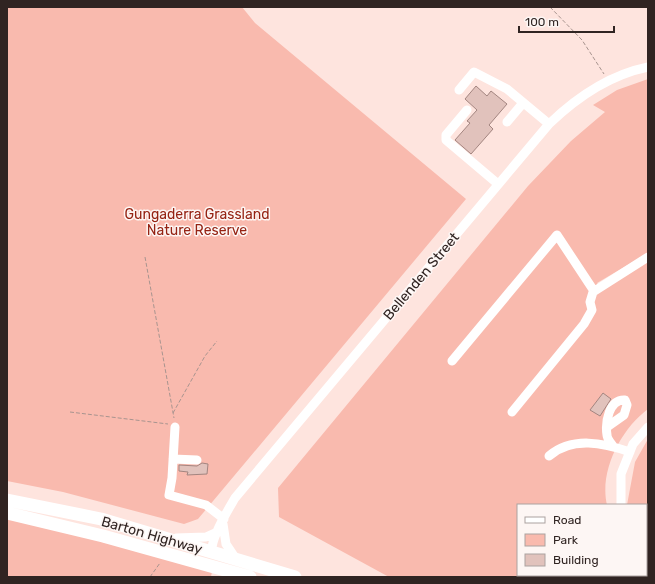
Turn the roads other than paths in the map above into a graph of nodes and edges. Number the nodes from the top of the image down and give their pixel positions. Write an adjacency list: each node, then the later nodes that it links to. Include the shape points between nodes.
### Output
1 (648, 67): 6 (street, Bellenden Street, via 607,80)
2 (458, 90): 3 (street, via 474,72 507,89)
3 (523, 103): 5 (street); 6 (street)
4 (467, 110): 7 (street, via 446,135 446,140)
5 (507, 122)
6 (548, 124): 7 (street, Bellenden Street)
7 (498, 184): 23 (street, Bellenden Street, via 239,494)
8 (648, 257): 9 (street)
9 (594, 291): 10 (street, via 557,235); 11 (street, via 590,302 592,310 584,324)
10 (452, 361)
11 (512, 412)
12 (175, 426): 18 (street)
13 (648, 426): 16 (street, via 633,444)
14 (607, 427): 15 (street, via 607,436)
15 (613, 446): 16 (street); 17 (street, via 583,444 556,449)
16 (630, 452): 21 (street, via 621,474)
17 (549, 456)
18 (173, 459): 19 (street); 23 (street, via 169,495 206,505)
19 (197, 460)
20 (7, 500): 25 (highway, Barton Highway, via 101,519)
21 (621, 504)
22 (7, 513): 27 (highway, Barton Highway)
23 (223, 522): 24 (street, Bellenden Street); 26 (street, Bellenden Street, via 217,548); 28 (street, via 228,548)
24 (217, 532): 25 (street, via 206,537); 26 (street, Bellenden Street)
25 (166, 538): 26 (highway, Barton Highway)
26 (212, 553): 27 (highway); 28 (highway, via 218,562)
27 (192, 560): 28 (highway, Barton Highway)
28 (237, 567): 29 (highway, Barton Highway); 30 (highway, Barton Highway)
29 (250, 577)
30 (295, 577)

